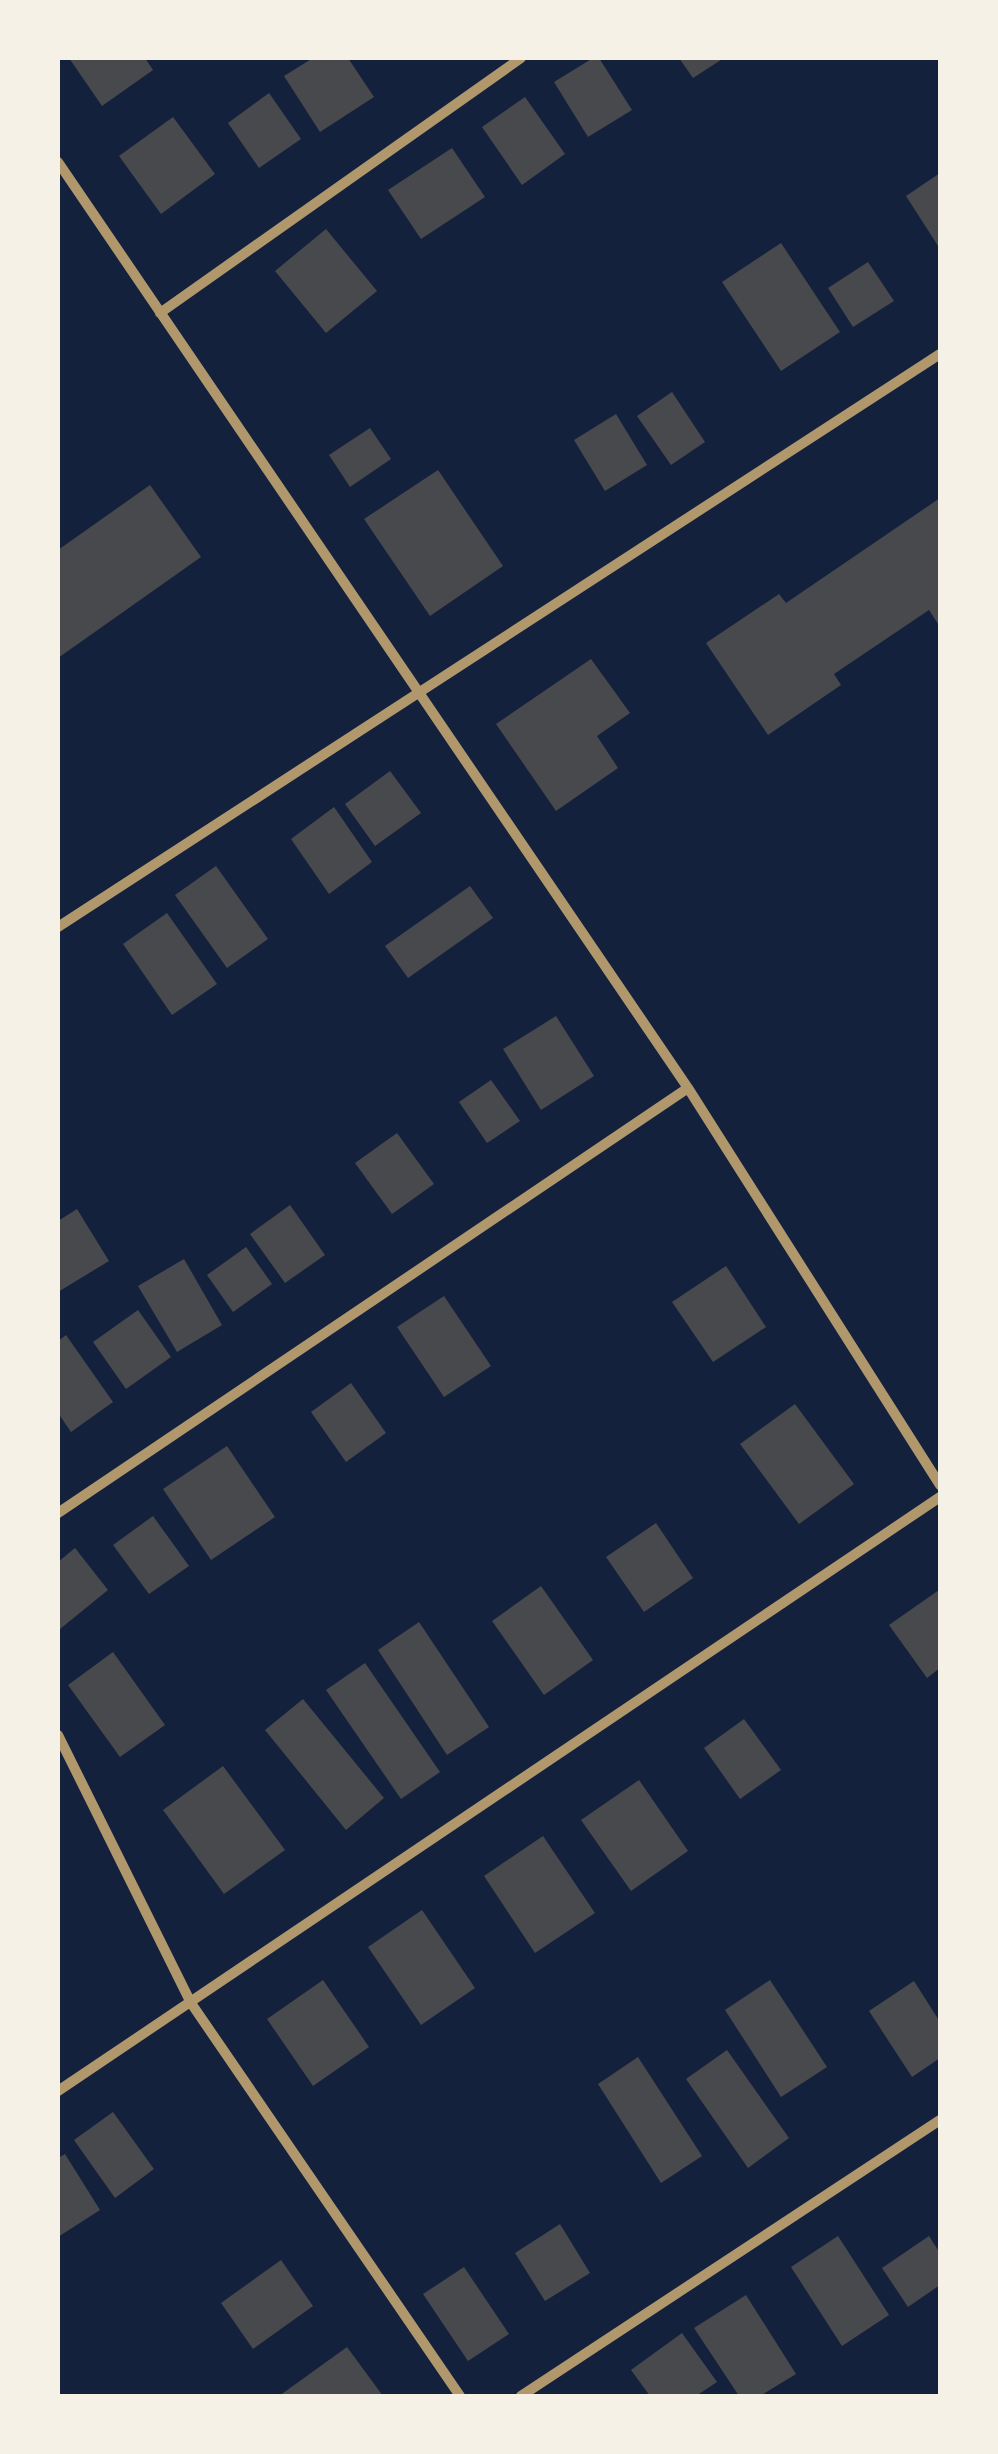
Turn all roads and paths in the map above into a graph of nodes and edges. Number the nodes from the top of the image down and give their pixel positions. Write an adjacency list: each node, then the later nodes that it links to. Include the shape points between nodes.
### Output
1 (521, 58): 3 (street)
2 (58, 162): 3 (street)
3 (160, 313): 5 (street)
4 (940, 354): 5 (street)
5 (418, 692): 6 (street); 7 (street)
6 (58, 927)
7 (688, 1088): 8 (street); 10 (street)
8 (940, 1485)
9 (940, 1497): 12 (street)
10 (58, 1513)
11 (58, 1734): 12 (street)
12 (191, 2004): 13 (street); 15 (street)
13 (58, 2090)
14 (940, 2120): 16 (street)
15 (460, 2396)
16 (521, 2396)

